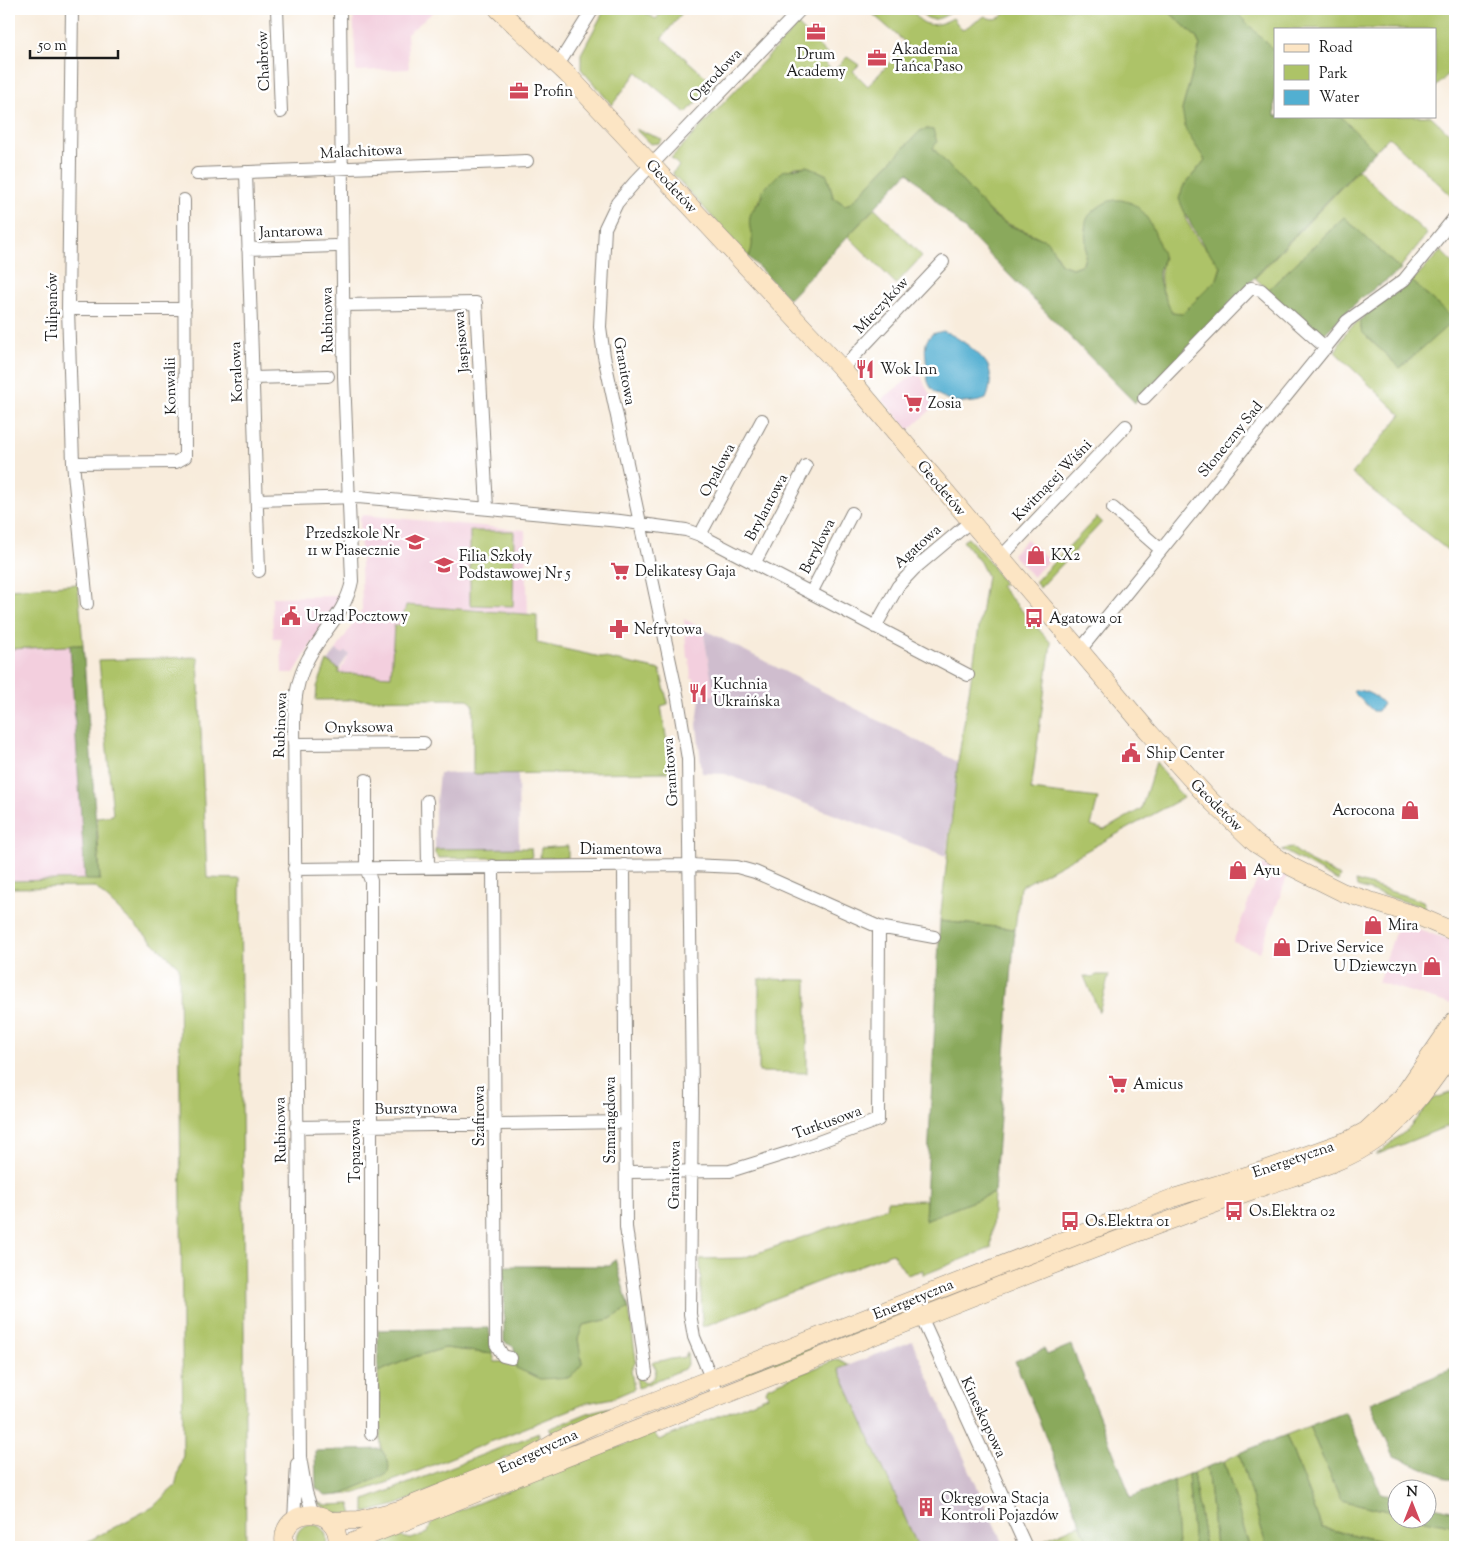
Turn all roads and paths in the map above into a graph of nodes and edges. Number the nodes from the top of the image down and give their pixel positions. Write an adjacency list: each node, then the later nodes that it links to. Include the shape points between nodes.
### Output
1 (72, 9): 20 (street, Tulipanów)
2 (278, 9): 8 (street, Chabrów)
3 (340, 9): 11 (street, Rubinowa)
4 (498, 9): 7 (street, Geodetów)
5 (593, 9): 7 (street)
6 (801, 9): 10 (street, Ogrodowa)
7 (558, 64): 10 (street, Geodetów)
8 (281, 112)
9 (527, 161): 11 (street, Malachitowa)
10 (652, 164): 23 (street, Geodetów); 37 (street, Granitowa, via 617,203 605,228 600,327)
11 (343, 167): 12 (street, Malachitowa); 19 (street, Rubinowa)
12 (246, 172): 13 (street, Malachitowa); 17 (street, Koralowa)
13 (197, 174)
14 (184, 200): 21 (street, Konwalii)
15 (1455, 217): 22 (street, Słoneczny Sad, via 1414,270 1347,321)
16 (335, 246): 17 (street, Jantarowa)
17 (248, 249): 25 (street, Koralowa)
18 (943, 262): 23 (street, Mieczyków)
19 (343, 305): 31 (street, Rubinowa); 33 (street, Jaspisowa, via 476,303)
20 (68, 309): 21 (street); 29 (street, Tulipanów)
21 (185, 309): 29 (street, Konwalii, via 185,456 176,462)
22 (1326, 348): 26 (street, via 1261,290 1251,288); 39 (street, Słoneczny Sad)
23 (842, 369): 36 (street, Geodetów)
24 (328, 376): 25 (street)
25 (252, 378): 32 (street, Koralowa)
26 (1144, 398)
27 (762, 420): 38 (street, Opalowa)
28 (1126, 426): 40 (street, Kwitnącej Wiśni)
29 (73, 463): 44 (street, Tulipanów)
30 (806, 466): 41 (street, Brylantowa)
31 (348, 497): 32 (street); 33 (street); 49 (street, Rubinowa, via 352,581 346,603 308,659 299,679 294,708)
32 (257, 500): 42 (street, Koralowa)
33 (487, 508): 37 (street)
34 (1113, 508): 39 (street)
35 (852, 513): 43 (street, Berylowa)
36 (971, 521): 40 (street, Geodetów); 45 (street, Agatowa, via 898,586)
37 (641, 524): 38 (street); 52 (street, Granitowa, via 688,759)
38 (700, 535): 41 (street)
39 (1160, 550): 46 (street, Słoneczny Sad)
40 (1001, 557): 46 (street, Geodetów)
41 (754, 564): 43 (street)
42 (259, 571)
43 (811, 593): 45 (street)
44 (86, 604)
45 (875, 627): 47 (street)
46 (1080, 650): 58 (street, Geodetów, via 1209,799 1255,843 1292,867 1342,892)
47 (968, 676)
48 (424, 743): 49 (street, Onyksowa)
49 (294, 744): 57 (street, Rubinowa)
50 (366, 780): 56 (street, Topazowa)
51 (427, 801): 55 (street)
52 (690, 865): 54 (street, Diamentowa); 60 (street, Diamentowa, via 737,867 755,872); 70 (street, Granitowa)
53 (493, 866): 54 (street, Diamentowa); 55 (street, Diamentowa); 66 (street, Szafirowa)
54 (624, 866): 65 (street, Szmaragdowa)
55 (428, 867): 56 (street, Diamentowa)
56 (366, 868): 57 (street, Diamentowa); 67 (street, Topazowa, via 370,881)
57 (294, 869): 68 (street, Rubinowa)
58 (1418, 916): 59 (street, Geodetów, via 1430,915); 61 (street, Geodetów)
59 (1455, 922)
60 (879, 927): 62 (street, Diamentowa); 70 (street, Turkusowa, via 878,1120 730,1171)
61 (1455, 932)
62 (934, 936)
63 (1455, 1020): 71 (street, Energetyczna, via 1406,1092 1366,1131 1349,1140 1173,1198)
64 (1455, 1049): 72 (street, Energetyczna, via 1425,1091 1398,1121 1366,1146 1330,1163 1162,1222)
65 (626, 1122): 66 (street, Bursztynowa); 69 (street, Szmaragdowa)
66 (496, 1123): 67 (street, Bursztynowa); 73 (street, Szafirowa, via 496,1344 503,1356)
67 (372, 1125): 68 (street, Bursztynowa); 77 (street, Topazowa)
68 (296, 1127): 78 (street, Rubinowa)
69 (626, 1172): 70 (street, Turkusowa); 74 (street, Szmaragdowa, via 626,1227)
70 (691, 1172): 75 (street, Granitowa, via 691,1320 694,1337)
71 (913, 1299): 72 (street, Kineskopowa); 75 (street, Energetyczna)
72 (920, 1316): 76 (street, Energetyczna); 84 (street, Kineskopowa)
73 (511, 1358)
74 (646, 1373)
75 (712, 1379): 76 (street, Granitowa); 81 (street, Energetyczna, via 593,1425 529,1458 398,1510 360,1520)
76 (719, 1398): 83 (street, Energetyczna)
77 (371, 1434)
78 (300, 1457): 79 (street, Rubinowa); 80 (street, Rubinowa, via 296,1466)
79 (313, 1514): 80 (street); 81 (street, Energetyczna)
80 (294, 1520): 82 (street, via 287,1529)
81 (330, 1522): 83 (street, Energetyczna, via 337,1534)
82 (283, 1546)
83 (339, 1547)
84 (1026, 1547)

